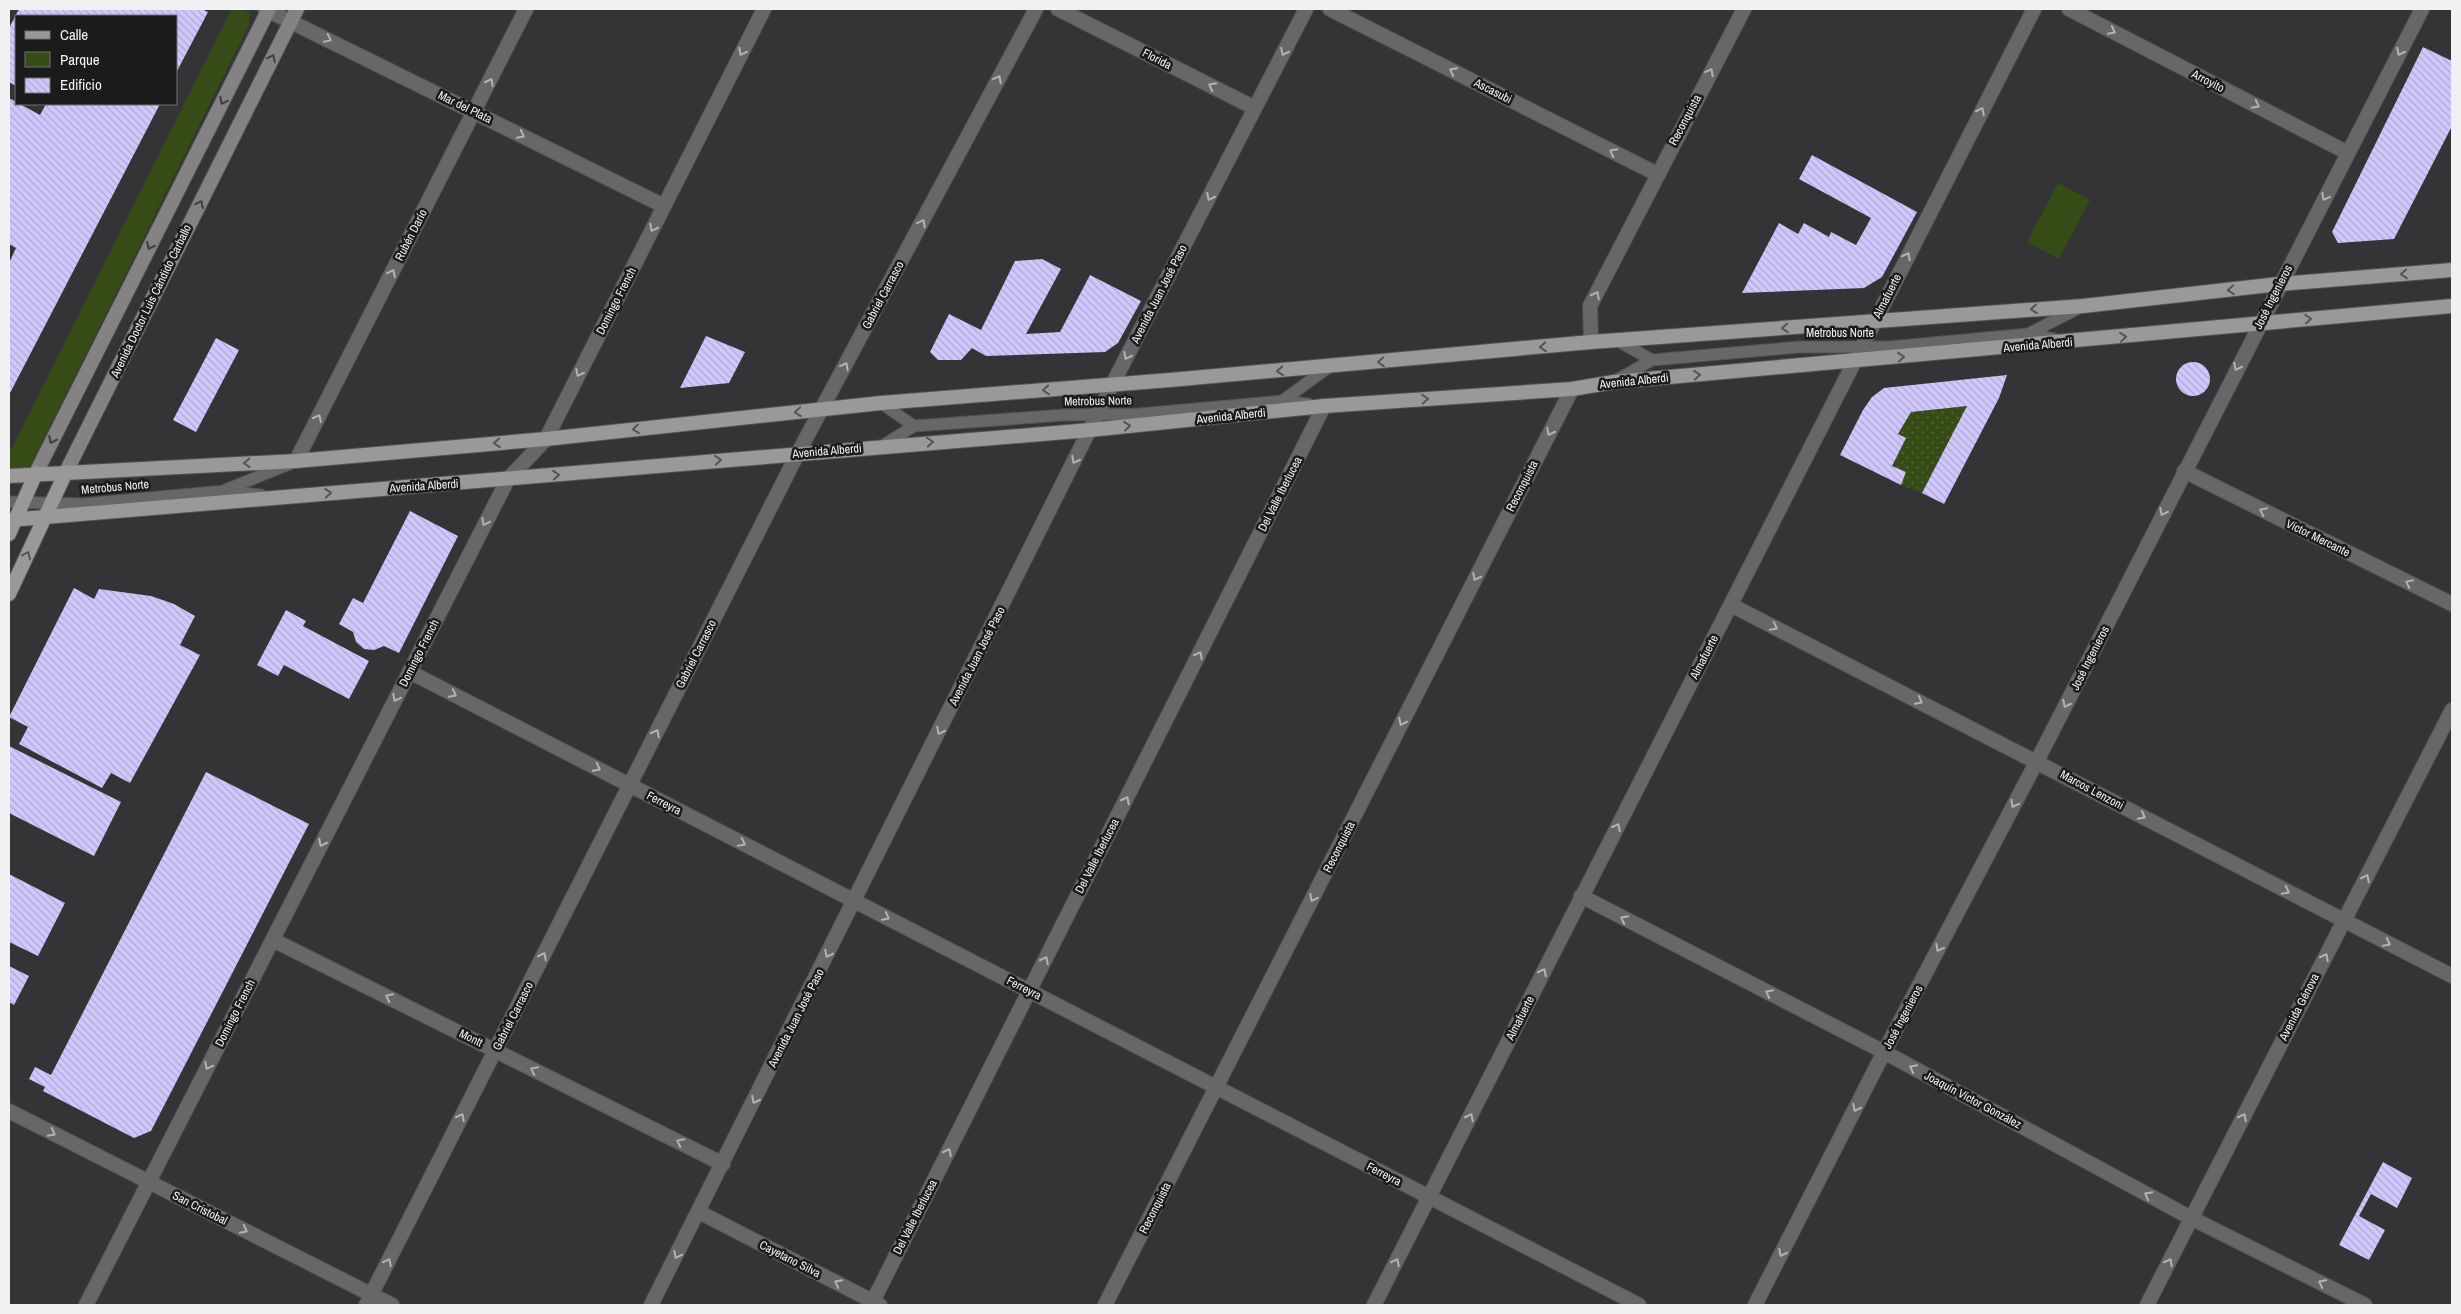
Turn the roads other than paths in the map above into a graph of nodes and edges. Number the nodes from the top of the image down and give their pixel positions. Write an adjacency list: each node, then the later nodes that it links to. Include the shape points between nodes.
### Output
1 (268, 9): 12 (street, Mar del Plata); 48 (main road, Avenida Doctor Luis Cándido Carballo, one-way to 48)
2 (526, 9): 14 (street, Rubén Darío, one-way to 2)
3 (764, 9): 17 (street, Domingo French, one-way to 17)
4 (1036, 9): 38 (street, Gabriel Carrasco, one-way to 4)
5 (1058, 9): 13 (street, Florida, one-way to 5)
6 (1306, 9): 13 (street, Avenida Juan José Paso, one-way to 13)
7 (1330, 9): 16 (street, Ascasubi, one-way to 7)
8 (1744, 9): 16 (street, Reconquista, one-way to 8)
9 (2034, 9): 22 (street, Almafuerte, one-way to 9)
10 (2069, 9): 15 (street, Arroyito, one-way to 15)
11 (2422, 9): 15 (street, José Ingenieros, one-way to 15)
12 (294, 14): 14 (street, Mar del Plata, one-way to 14); 47 (main road, Avenida Doctor Luis Cándido Carballo, one-way to 12)
13 (1255, 108): 33 (street, Avenida Juan José Paso, one-way to 33)
14 (474, 112): 17 (street, Mar del Plata, one-way to 17); 45 (street, Rubén Darío, one-way to 14)
15 (2348, 153): 19 (street, José Ingenieros, one-way to 19)
16 (1657, 174): 26 (street, Reconquista, one-way to 16, via 1590,306)
17 (664, 206): 42 (street, Domingo French, one-way to 42)
18 (2452, 270): 19 (main road, one-way to 19)
19 (2279, 284): 20 (main road, one-way to 20); 23 (street, José Ingenieros)
20 (2083, 306): 22 (main road, one-way to 22); 24 (lane, Metrobus Norte)
21 (2452, 306): 23 (main road, Avenida Alberdi, one-way to 21)
22 (1873, 321): 25 (main road, one-way to 25); 28 (street, Almafuerte)
23 (2260, 324): 27 (main road, Avenida Alberdi, one-way to 23); 46 (street, José Ingenieros, one-way to 46)
24 (2028, 334): 27 (lane, Metrobus Norte); 28 (lane, Metrobus Norte, via 1889,347)
25 (1616, 340): 26 (main road); 29 (lane)
26 (1591, 342): 31 (main road, one-way to 31)
27 (2074, 342): 30 (main road, Avenida Alberdi, one-way to 27)
28 (1860, 346): 29 (lane, Metrobus Norte, via 1798,347); 30 (street, Almafuerte)
29 (1652, 360): 32 (lane, Metrobus Norte)
30 (1853, 362): 32 (main road, Avenida Alberdi, one-way to 30); 60 (street, Almafuerte)
31 (1328, 367): 33 (main road, one-way to 33); 35 (lane)
32 (1614, 382): 34 (main road, Avenida Alberdi)
33 (1112, 385): 36 (main road, one-way to 36); 39 (street, Avenida Juan José Paso)
34 (1572, 389): 37 (main road, Avenida Alberdi, one-way to 34); 73 (street, Reconquista, one-way to 73)
35 (1282, 401): 37 (lane, Metrobus Norte); 39 (lane, Metrobus Norte)
36 (881, 403): 38 (main road); 40 (lane)
37 (1324, 406): 41 (main road, Avenida Alberdi, one-way to 37); 70 (street, Del Valle Iberlucea, one-way to 37)
38 (822, 409): 42 (main road, one-way to 42); 44 (street, Gabriel Carrasco)
39 (1098, 415): 40 (lane, Metrobus Norte); 41 (street, Avenida Juan José Paso)
40 (914, 426): 43 (lane, Metrobus Norte)
41 (1090, 430): 43 (main road, Avenida Alberdi, one-way to 41); 66 (street, Avenida Juan José Paso, one-way to 66)
42 (546, 438): 45 (main road, one-way to 45); 50 (street, Domingo French)
43 (882, 446): 44 (main road, Avenida Alberdi)
44 (798, 453): 50 (main road, Avenida Alberdi, one-way to 44); 64 (street, Gabriel Carrasco, one-way to 44)
45 (296, 461): 47 (main road, one-way to 47); 51 (lane, Metrobus Norte)
46 (2184, 471): 59 (street, Víctor Mercante, one-way to 46); 63 (street, José Ingenieros, one-way to 63)
47 (66, 472): 48 (main road); 55 (main road, Avenida Doctor Luis Cándido Carballo)
48 (36, 473): 49 (main road); 54 (main road, Avenida Doctor Luis Cándido Carballo)
49 (9, 476)
50 (508, 479): 52 (main road, Avenida Alberdi, one-way to 50); 61 (street, Domingo French, one-way to 61)
51 (224, 491): 52 (lane, Metrobus Norte); 55 (lane, Metrobus Norte)
52 (280, 497): 55 (main road, Avenida Alberdi)
53 (9, 502): 54 (lane, Metrobus Norte)
54 (23, 502): 55 (lane, Metrobus Norte); 56 (main road, Avenida Doctor Luis Cándido Carballo)
55 (48, 510): 56 (main road, Avenida Alberdi); 58 (main road, Avenida Doctor Luis Cándido Carballo, one-way to 55)
56 (12, 519): 57 (main road, Avenida Doctor Luis Cándido Carballo)
57 (9, 534)
58 (9, 594)
59 (2452, 604)
60 (1731, 605): 63 (street, Marcos Lenzoni, one-way to 63); 65 (street, Almafuerte, one-way to 60)
61 (410, 672): 64 (street, Ferreyra, one-way to 64); 68 (street, Domingo French, one-way to 68)
62 (2452, 710): 67 (street, Avenida Génova, one-way to 62)
63 (2037, 761): 67 (street, Marcos Lenzoni, one-way to 67); 72 (street, José Ingenieros, one-way to 72)
64 (630, 785): 66 (street, Ferreyra, one-way to 66); 71 (street, Gabriel Carrasco, one-way to 64)
65 (1581, 896): 72 (street, Joaquín Víctor González, one-way to 65); 77 (street, Almafuerte, one-way to 65)
66 (855, 901): 70 (street, Ferreyra, one-way to 70); 75 (street, Avenida Juan José Paso, one-way to 75)
67 (2343, 921): 69 (street, Marcos Lenzoni, one-way to 69); 79 (street, Avenida Génova, one-way to 67)
68 (273, 940): 71 (street, Montt, one-way to 68); 76 (street, Domingo French, one-way to 76)
69 (2452, 976)
70 (1029, 991): 73 (street, Ferreyra); 81 (street, Del Valle Iberlucea, one-way to 70)
71 (495, 1050): 75 (street, Montt, one-way to 71); 80 (street, Gabriel Carrasco, one-way to 71)
72 (1884, 1052): 79 (street, Joaquín Víctor González, one-way to 72); 88 (street, José Ingenieros, one-way to 88)
73 (1216, 1087): 77 (street, Ferreyra); 85 (street, Reconquista)
74 (9, 1111): 76 (street, San Cristobal, one-way to 76)
75 (723, 1164): 78 (street, Avenida Juan José Paso)
76 (149, 1182): 80 (street, San Cristobal, one-way to 80); 82 (street, Domingo French)
77 (1429, 1197): 86 (street, Almafuerte, one-way to 77); 87 (street, Ferreyra)
78 (699, 1212): 81 (street, Cayetano Silva, one-way to 78); 84 (street, Avenida Juan José Paso, one-way to 84)
79 (2191, 1218): 89 (street, Avenida Génova, one-way to 79); 90 (street, Joaquín Víctor González, one-way to 79)
80 (369, 1300): 83 (street, San Cristobal)
81 (875, 1304)
82 (86, 1305)
83 (392, 1305)
84 (652, 1305)
85 (1105, 1305)
86 (1374, 1305)
87 (1638, 1305)
88 (1755, 1305)
89 (2147, 1305)
90 (2365, 1305)

